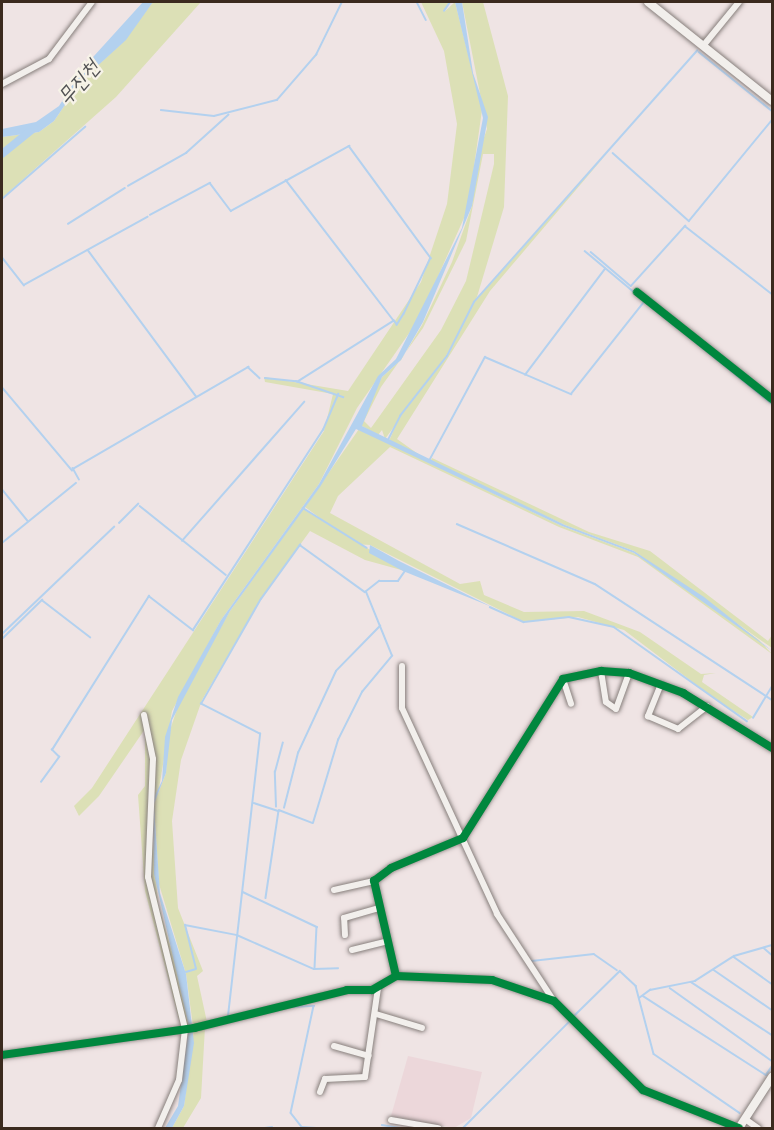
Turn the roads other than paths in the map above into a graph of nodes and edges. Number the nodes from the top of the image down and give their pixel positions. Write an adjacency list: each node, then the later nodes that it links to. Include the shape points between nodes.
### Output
1 (92, 2): 5 (street, via 49,59)
2 (648, 2): 4 (main road)
3 (739, 2): 4 (street)
4 (703, 46): 6 (main road)
5 (2, 84)
6 (772, 101)
7 (637, 292): 8 (street)
8 (772, 399)
9 (402, 666): 18 (street, via 399,702)
10 (601, 671): 11 (street); 11 (street, via 606,702 616,709); 12 (street)
11 (629, 673): 13 (street)
12 (563, 679): 14 (street); 18 (street)
13 (661, 684): 15 (street); 15 (street, via 648,716 678,729)
14 (571, 704)
15 (707, 706): 17 (street)
16 (144, 715): 30 (street, via 153,759 148,877)
17 (772, 748)
18 (463, 838): 19 (street, via 390,868); 27 (street, via 504,926)
19 (374, 881): 20 (street); 21 (street)
20 (334, 890)
21 (378, 908): 22 (street, via 344,918); 23 (street)
22 (345, 935)
23 (387, 941): 24 (street); 25 (street)
24 (352, 950)
25 (396, 975): 26 (street); 27 (street, via 492,980)
26 (378, 988): 28 (street); 30 (street, via 347,990)
27 (555, 1001): 40 (street, via 643,1090)
28 (375, 1014): 29 (street); 33 (street)
29 (422, 1028)
30 (189, 1029): 32 (street); 38 (street, via 179,1080)
31 (334, 1046): 33 (street)
32 (2, 1055)
33 (369, 1056): 35 (street, via 365,1077 325,1079)
34 (772, 1077): 36 (main road)
35 (321, 1092)
36 (745, 1119): 40 (main road); 41 (street)
37 (391, 1120): 39 (street)
38 (158, 1128)
39 (438, 1128)
40 (739, 1128)
41 (758, 1128)

